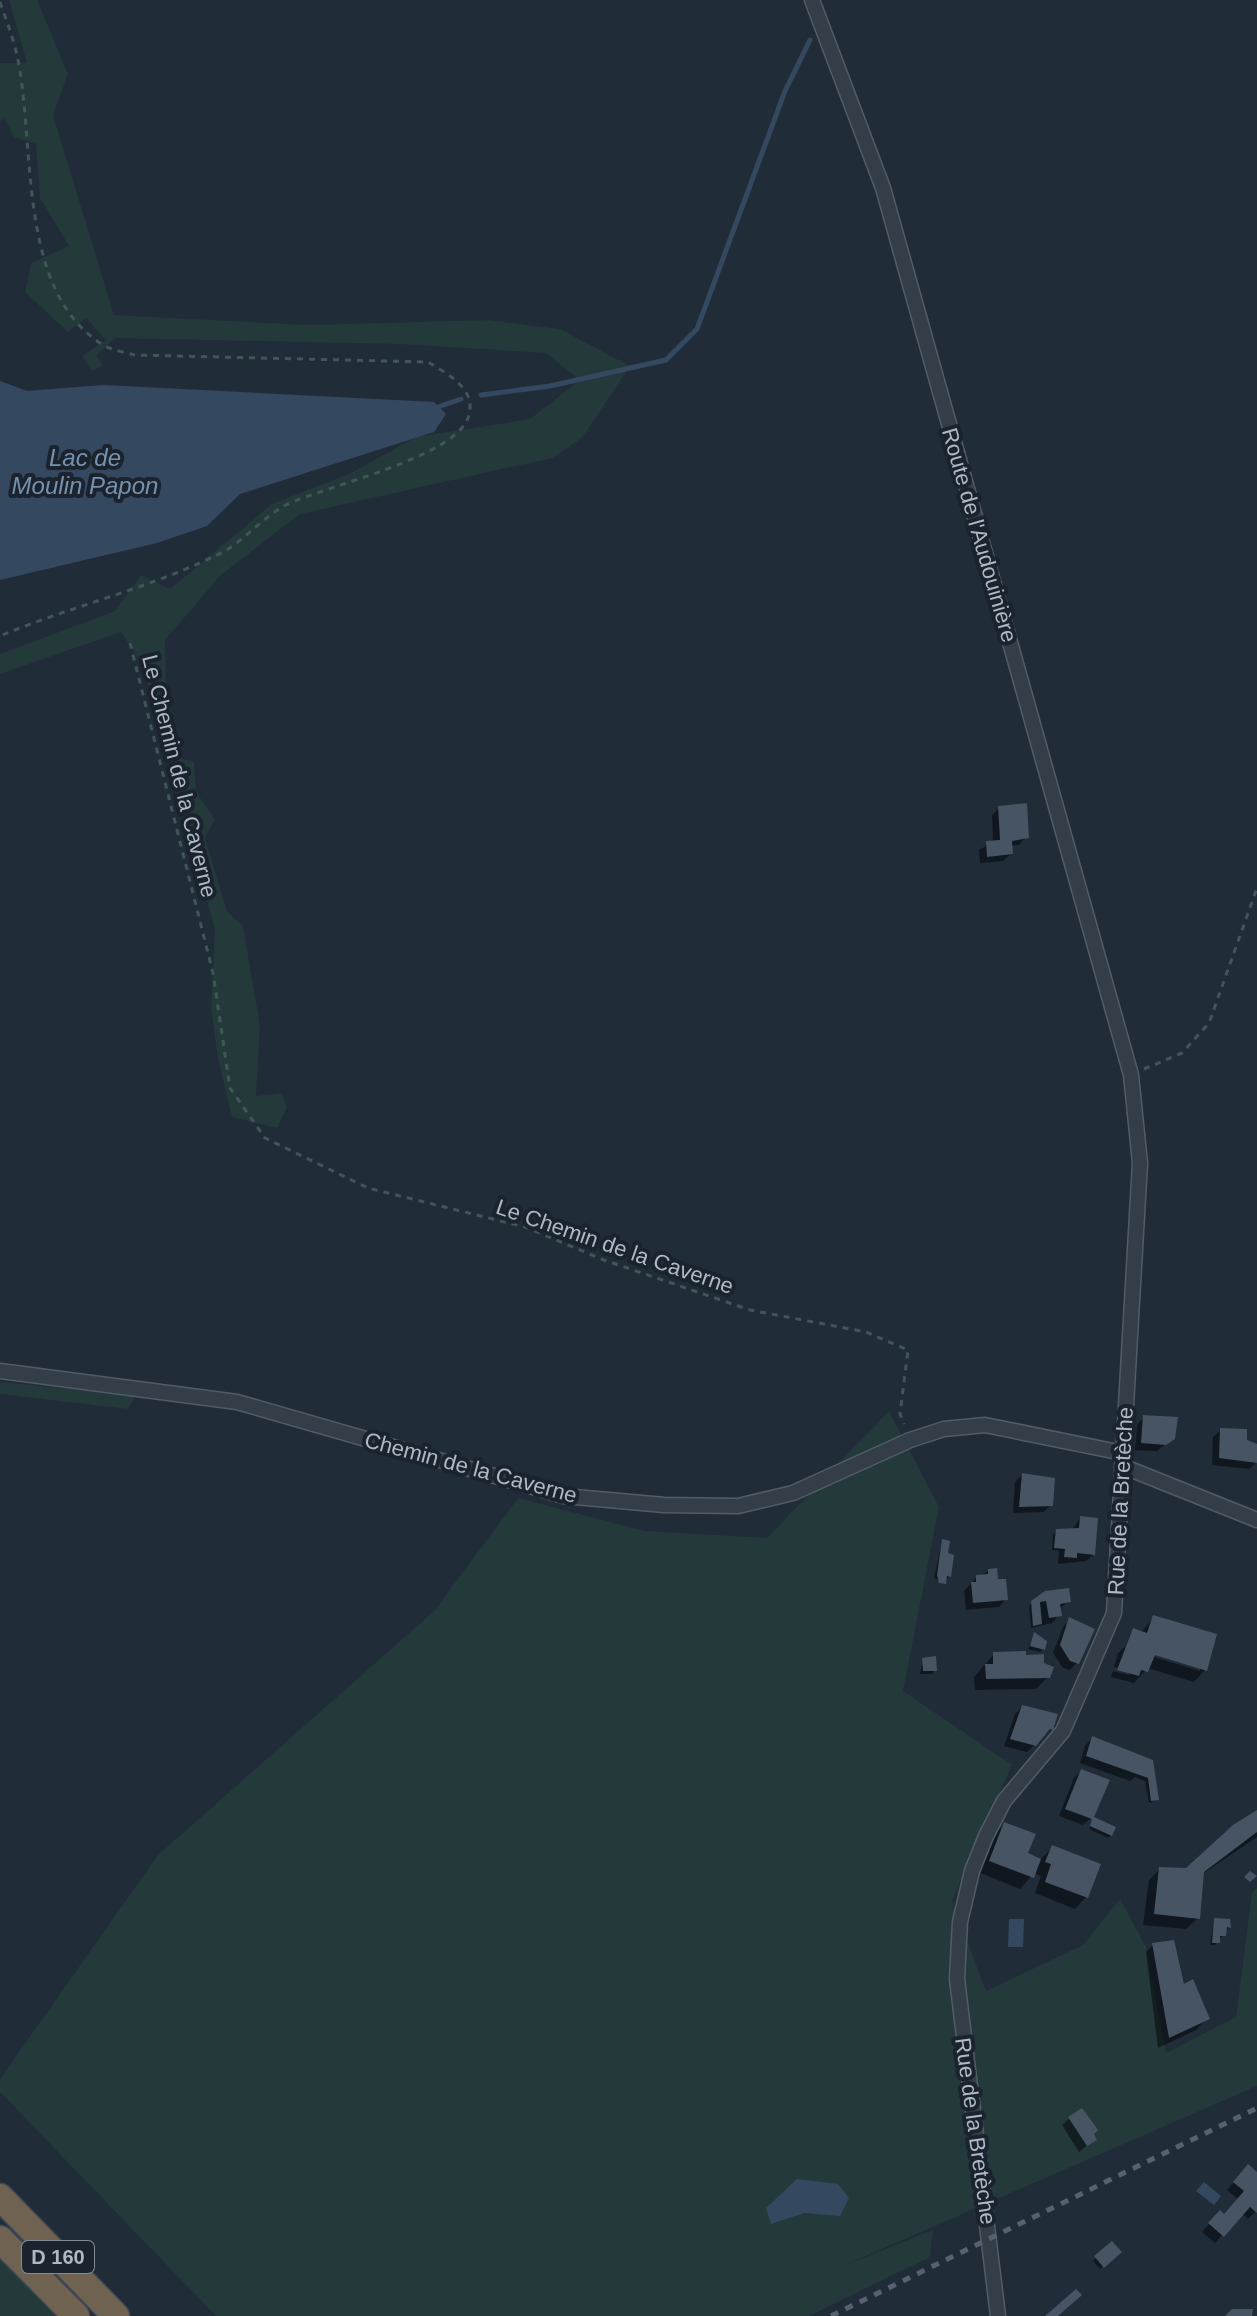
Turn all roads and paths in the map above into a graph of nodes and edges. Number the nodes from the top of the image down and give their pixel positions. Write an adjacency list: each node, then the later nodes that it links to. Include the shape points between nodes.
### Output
1 (812, 0): 6 (street, Route de l'Audouinière, via 883,188)
2 (0, 2): 3 (path, via 17,55 32,194 47,267 63,306 82,329 103,346 135,355 428,362 461,386 470,405 469,419 446,443 286,505 221,554)
3 (0, 636)
4 (130, 643): 8 (path, Le Chemin de la Caverne, via 213,973 230,1088 265,1138 368,1188 525,1227 750,1310 866,1332 908,1350 900,1414)
5 (1257, 888): 6 (path, via 1209,1023 1182,1053)
6 (1131, 1075): 9 (street, Rue de la Bretèche, via 1140,1163)
7 (0, 1371): 8 (street, Chemin de la Caverne, via 237,1402 564,1496 664,1505 738,1506 793,1493)
8 (910, 1440): 9 (street, Chemin de la Caverne, via 944,1429 985,1425)
9 (1123, 1460): 10 (street, Chemin de la Caverne); 15 (street, Rue de la Bretèche, via 1114,1613 1063,1731 1004,1801 986,1836 960,1922 957,1979)
10 (1257, 1520)
11 (0, 2197): 14 (highway, D 160)
12 (0, 2239): 13 (highway, D 160)
13 (76, 2316)
14 (116, 2316)
15 (998, 2316)

